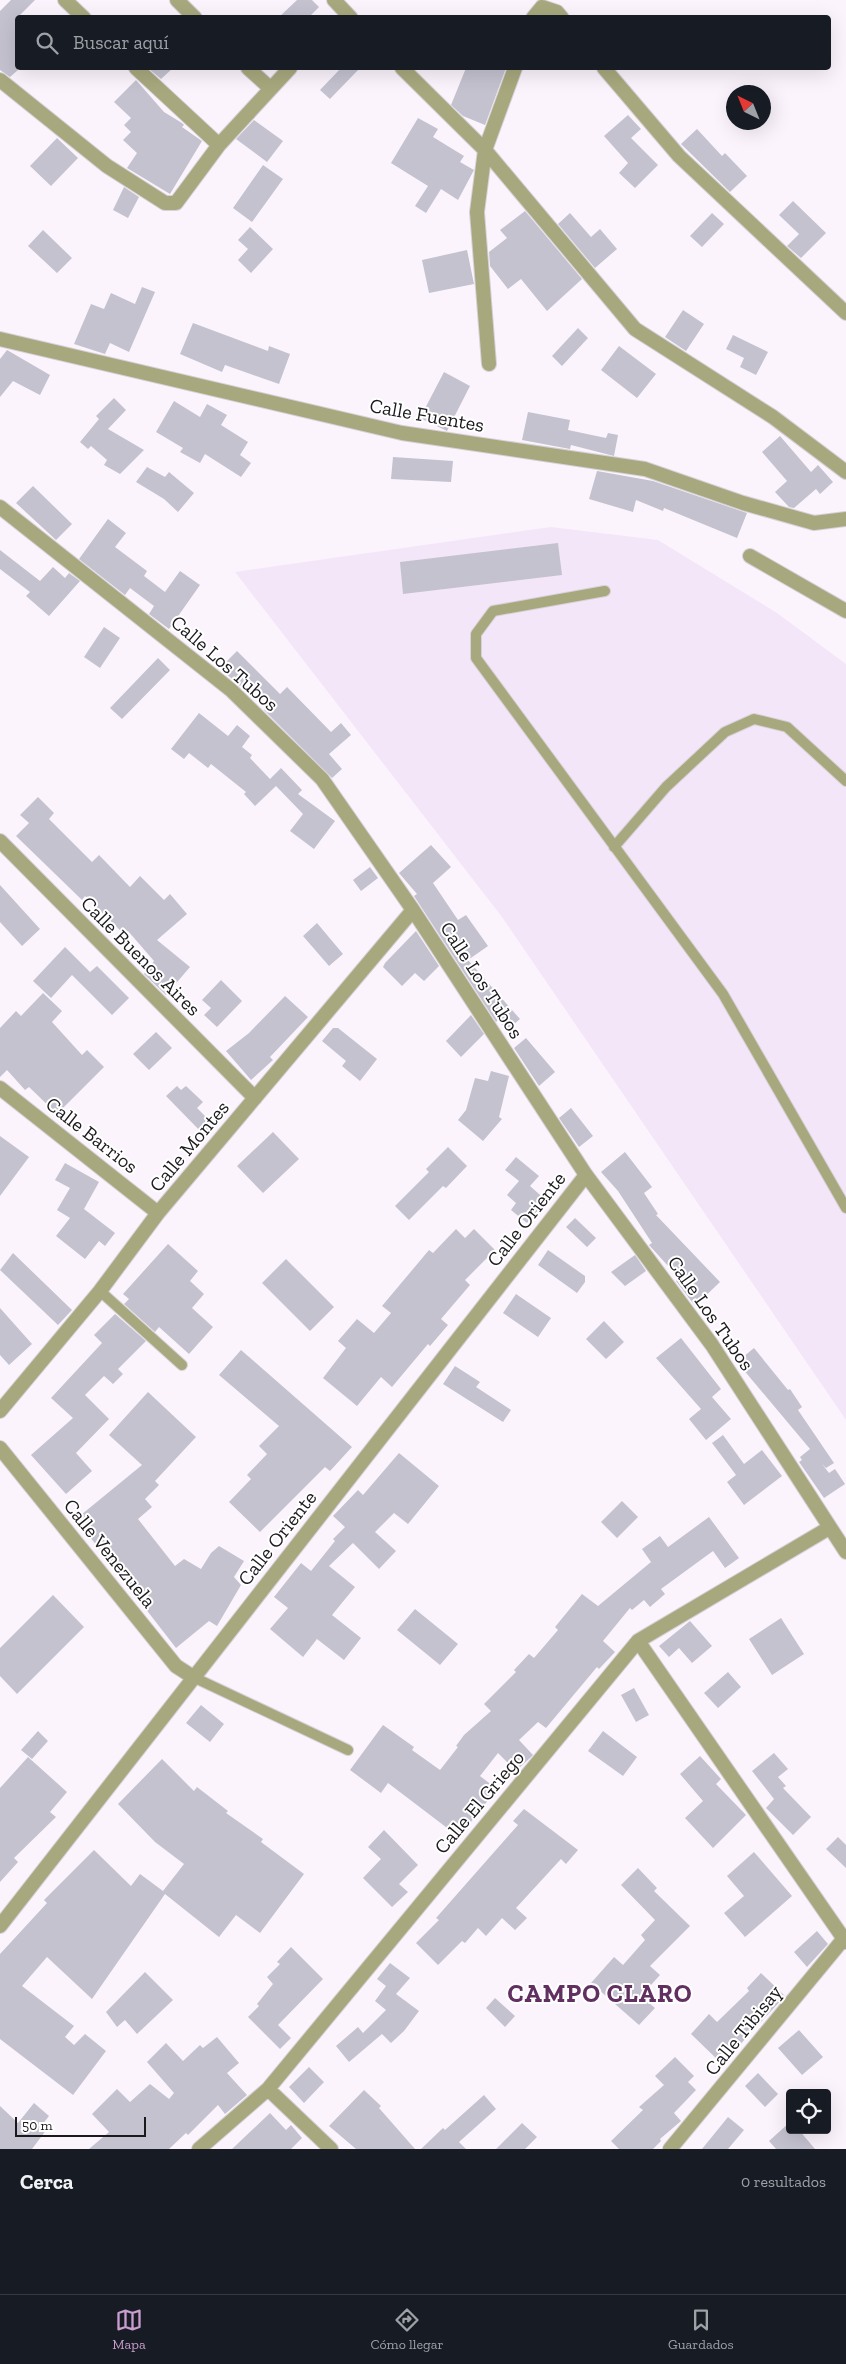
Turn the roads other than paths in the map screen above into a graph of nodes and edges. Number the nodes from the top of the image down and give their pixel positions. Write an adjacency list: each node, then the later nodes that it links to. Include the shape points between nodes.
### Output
1 (65, 0): 4 (street)
2 (176, 0): 5 (street)
3 (334, 0): 6 (street)
4 (81, 15)
5 (192, 15)
6 (344, 15)
7 (535, 15): 8 (street, via 542,7)
8 (560, 15)
9 (138, 70): 17 (street)
10 (250, 70): 16 (street)
11 (288, 70): 16 (street)
12 (404, 70): 18 (street)
13 (514, 70): 18 (street)
14 (606, 70): 19 (street, via 679,156)
15 (0, 80): 17 (street, via 108,166 165,203 176,204)
16 (270, 88): 17 (street)
17 (218, 145)
18 (485, 150): 21 (street, via 477,212); 22 (street, via 634,328 774,417)
19 (846, 313)
20 (0, 339): 24 (street, Calle Fuentes, via 402,433 645,469 743,503 814,523)
21 (489, 364)
22 (846, 472)
23 (0, 507): 31 (street, Calle Los Tubos, via 231,690 322,779)
24 (846, 519)
25 (750, 556): 27 (street)
26 (605, 591): 30 (lane, via 493,611 476,634 476,658)
27 (846, 611)
28 (846, 781): 30 (lane, via 787,727 754,719 725,732 666,787)
29 (0, 841): 33 (street, Calle Buenos Aires)
30 (614, 847): 35 (lane, via 723,994)
31 (413, 910): 33 (street, Calle Montes); 34 (street, Calle Los Tubos)
32 (0, 1088): 36 (street, Calle Barrios)
33 (255, 1098): 36 (street, Calle Montes)
34 (586, 1175): 41 (street, Calle Los Tubos, via 712,1345); 44 (street, Calle Oriente)
35 (846, 1208)
36 (158, 1213): 37 (street, Calle Montes)
37 (100, 1291): 38 (lane); 39 (street, Calle Montes)
38 (182, 1365)
39 (0, 1411)
40 (0, 1448): 44 (street, Calle Venezuela, via 176,1666)
41 (829, 1528): 42 (street, Calle Los Tubos); 43 (street, Calle El Griego)
42 (846, 1552)
43 (638, 1641): 47 (street); 48 (street, Calle El Griego)
44 (193, 1677): 45 (lane); 46 (street, Calle Oriente)
45 (348, 1750)
46 (0, 1926)
47 (845, 1939): 51 (street, Calle Tibisay)
48 (268, 2089): 49 (street, Calle El Griego); 50 (street)
49 (199, 2149)
50 (331, 2149)
51 (670, 2149)

